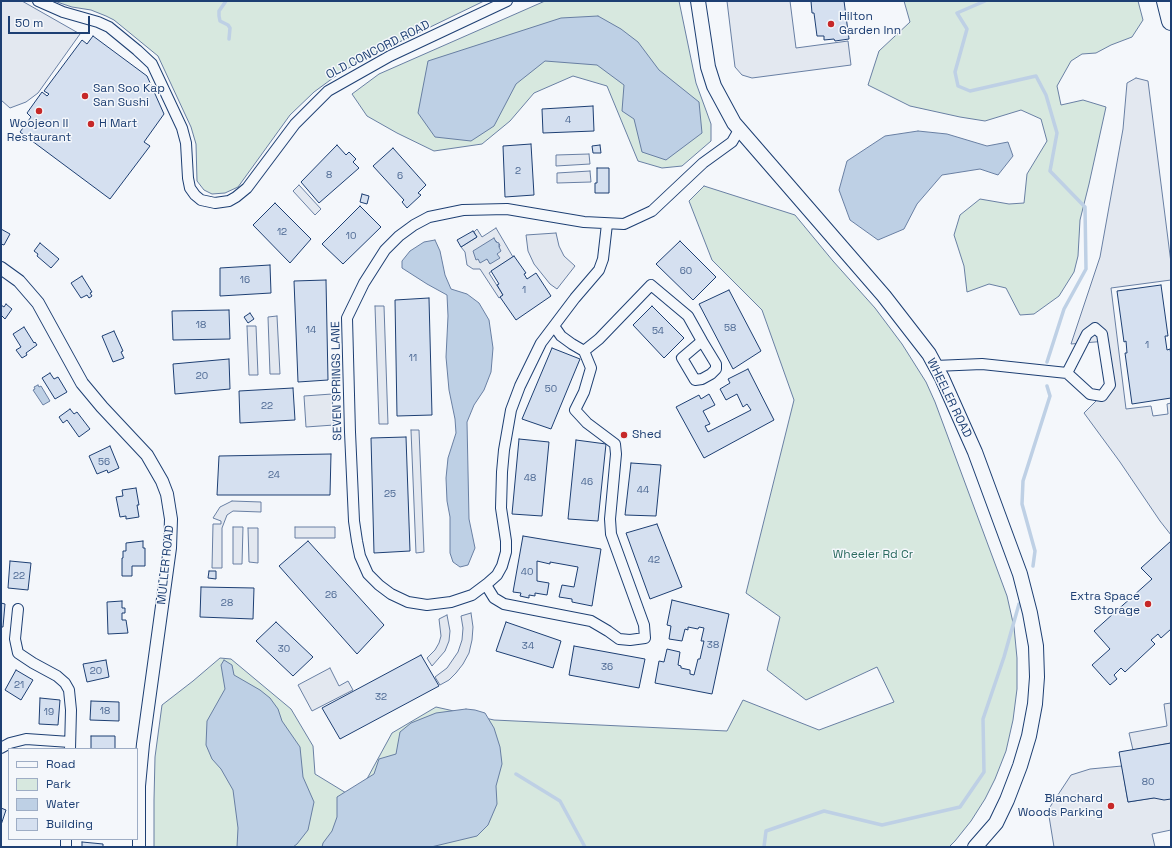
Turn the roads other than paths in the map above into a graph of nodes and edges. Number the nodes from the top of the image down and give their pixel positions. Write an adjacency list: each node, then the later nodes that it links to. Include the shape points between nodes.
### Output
1 (38, 1): 2 (street, OLD CONCORD ROAD, via 59,11 110,27 152,64 182,128 190,188 201,200 215,203 229,201 247,188 295,124 328,91 390,56)
2 (507, 1)
3 (698, 1): 6 (main road, WHEELER ROAD, via 708,67 714,86)
4 (1166, 1): 5 (highway)
5 (1171, 21)
6 (739, 130): 7 (street, SEVEN SPRINGS LANE, via 732,142 704,163 652,211 624,224); 12 (main road, WHEELER ROAD, via 884,296 929,354)
7 (607, 224): 9 (street, SEVEN SPRINGS LANE, via 603,259 599,270); 14 (street, SEVEN SPRINGS LANE, via 507,209 463,210 429,217 414,225 385,250 364,283 347,318 354,521 360,556 368,574 391,594 408,602 427,605 461,599)
8 (1, 268): 18 (street, MULLER ROAD, via 19,281 38,303 82,383 147,455 159,474 167,494 171,519 170,548 143,744 139,786)
9 (554, 326): 11 (street, via 561,336); 14 (street, SEVEN SPRINGS LANE, via 530,364 511,410 502,472 501,508 506,552 497,575)
10 (702, 341): 11 (street, via 688,316 651,285)
11 (584, 351): 14 (street, via 591,368 584,392 575,410 587,423 615,444 611,534 644,625 645,638 619,640 591,621 504,604 494,598)
12 (935, 366): 13 (street, via 982,364); 19 (main road, WHEELER ROAD, via 975,452 1003,525 1020,574 1036,646 1035,704 1019,771 996,823)
13 (1067, 373): 13 (street, via 1090,394 1102,396 1110,385 1102,334 1095,328 1087,334)
14 (486, 585)
15 (18, 609): 16 (street, via 15,639 18,653 58,676 69,690 72,710)
16 (70, 745): 17 (street, via 26,739)
17 (1, 748)
18 (139, 847)
19 (975, 847)

